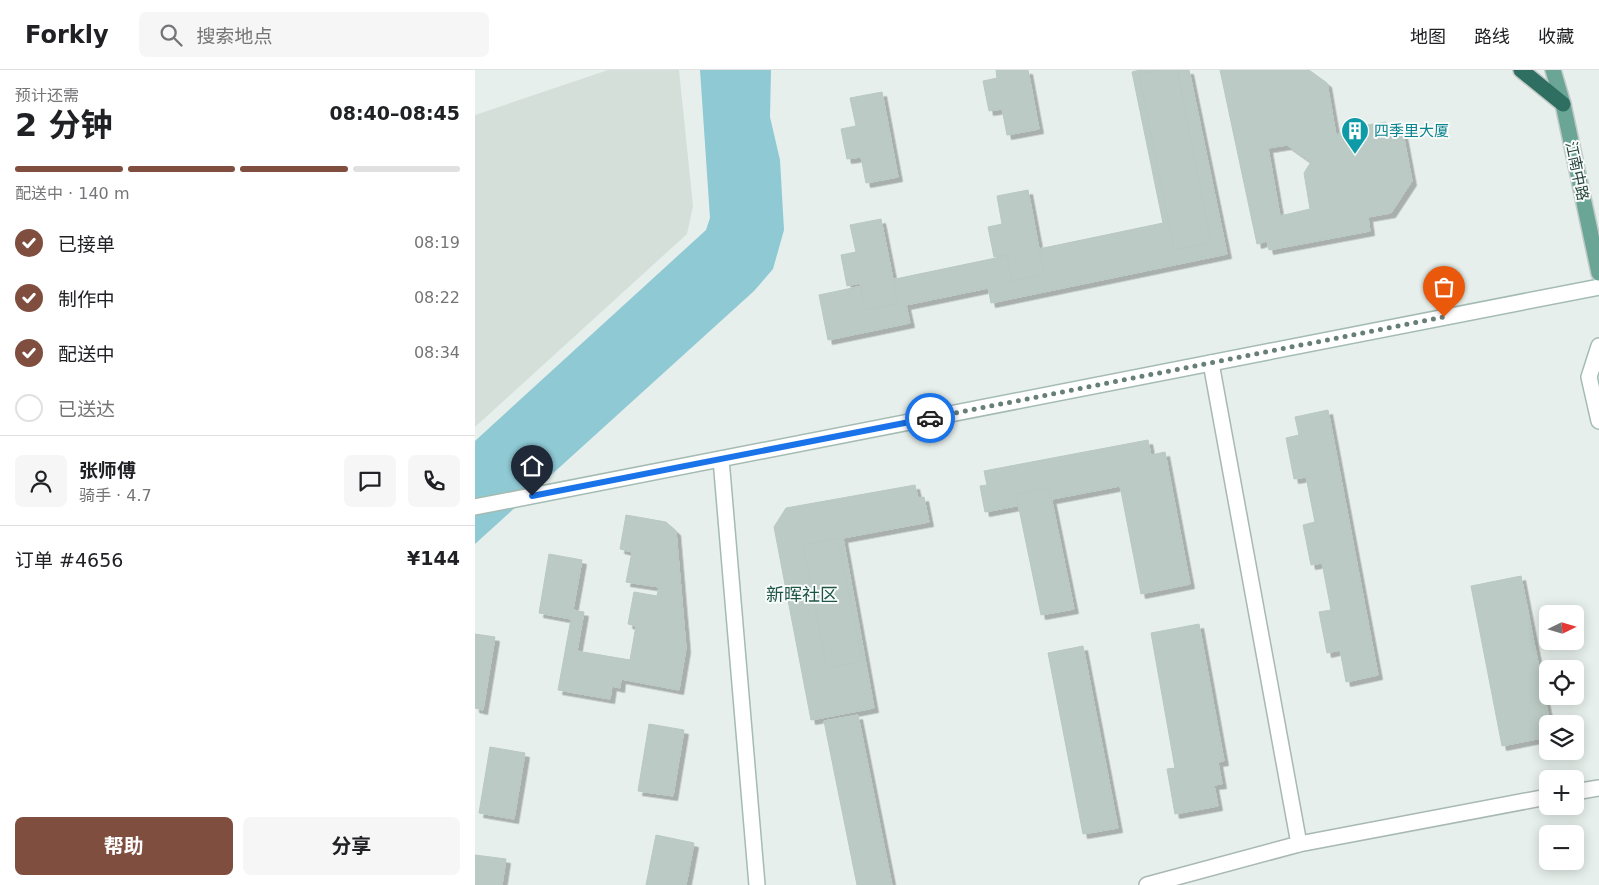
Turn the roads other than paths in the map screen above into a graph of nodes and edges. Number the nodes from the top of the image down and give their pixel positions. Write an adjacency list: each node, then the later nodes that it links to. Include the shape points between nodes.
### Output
1 (1521, 70): 3 (highway)
2 (1553, 70): 3 (main road, 江南中路)
3 (1563, 104): 4 (main road, 江南中路)
4 (1599, 273)
5 (1599, 286): 7 (street)
6 (1599, 346): 8 (street, via 1589,377)
7 (1211, 362): 9 (street); 14 (street)
8 (1599, 421)
9 (721, 459): 10 (street); 15 (street)
10 (475, 507)
11 (1599, 788): 12 (street)
12 (1584, 790)
13 (1539, 799): 14 (street)
14 (1299, 844): 16 (street)
15 (757, 885)
16 (1147, 885)

